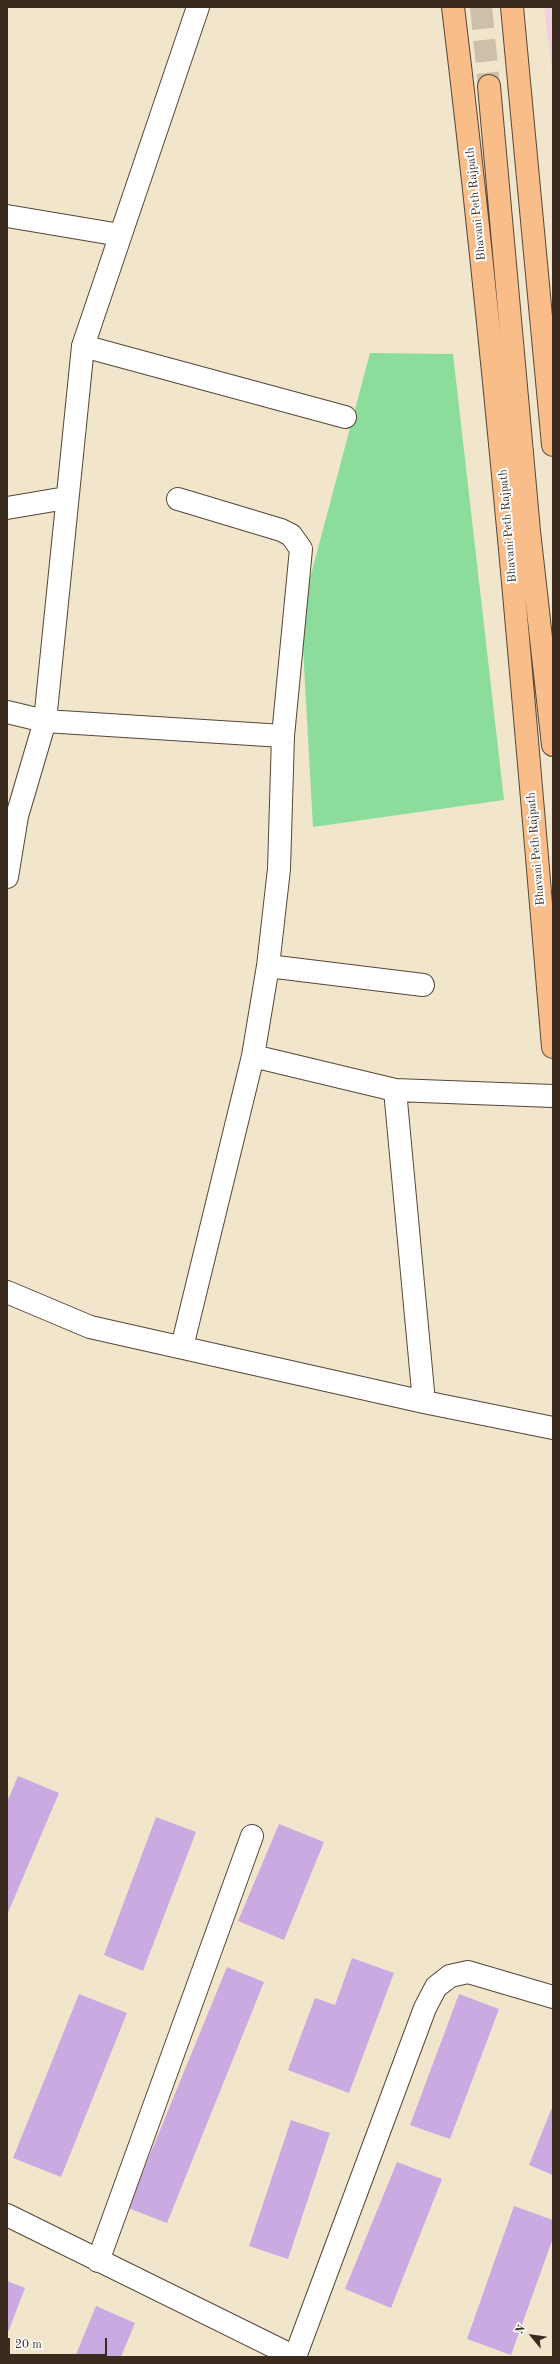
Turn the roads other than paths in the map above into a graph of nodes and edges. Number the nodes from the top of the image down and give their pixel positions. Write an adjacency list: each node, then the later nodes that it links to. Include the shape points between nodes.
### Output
1 (198, 7): 6 (street)
2 (453, 7): 20 (main road, Bhavani Peth Rajpath, via 480,236)
3 (512, 7): 9 (main road)
4 (489, 86): 16 (main road, via 529,523)
5 (7, 216): 6 (street)
6 (120, 235): 7 (street)
7 (82, 346): 8 (street); 10 (street)
8 (345, 416)
9 (553, 445)
10 (66, 498): 12 (street); 14 (street)
11 (178, 499): 15 (street, via 281,530 291,535 301,549)
12 (7, 508)
13 (7, 712): 14 (street)
14 (46, 721): 15 (street); 17 (street, via 17,816)
15 (283, 736): 18 (street, via 279,870)
16 (553, 745)
17 (7, 877)
18 (268, 966): 19 (street); 21 (street)
19 (423, 985)
20 (553, 1047)
21 (253, 1056): 22 (street); 25 (street)
22 (395, 1090): 23 (street); 26 (street)
23 (553, 1096)
24 (7, 1292): 25 (street, via 90,1327)
25 (182, 1347): 26 (street)
26 (424, 1402): 27 (street)
27 (553, 1428)
28 (252, 1836): 31 (street)
29 (553, 1997): 32 (street, via 468,1972 450,1976 436,1987 425,2008)
30 (7, 2215): 31 (street)
31 (98, 2262): 32 (street)
32 (295, 2357)

